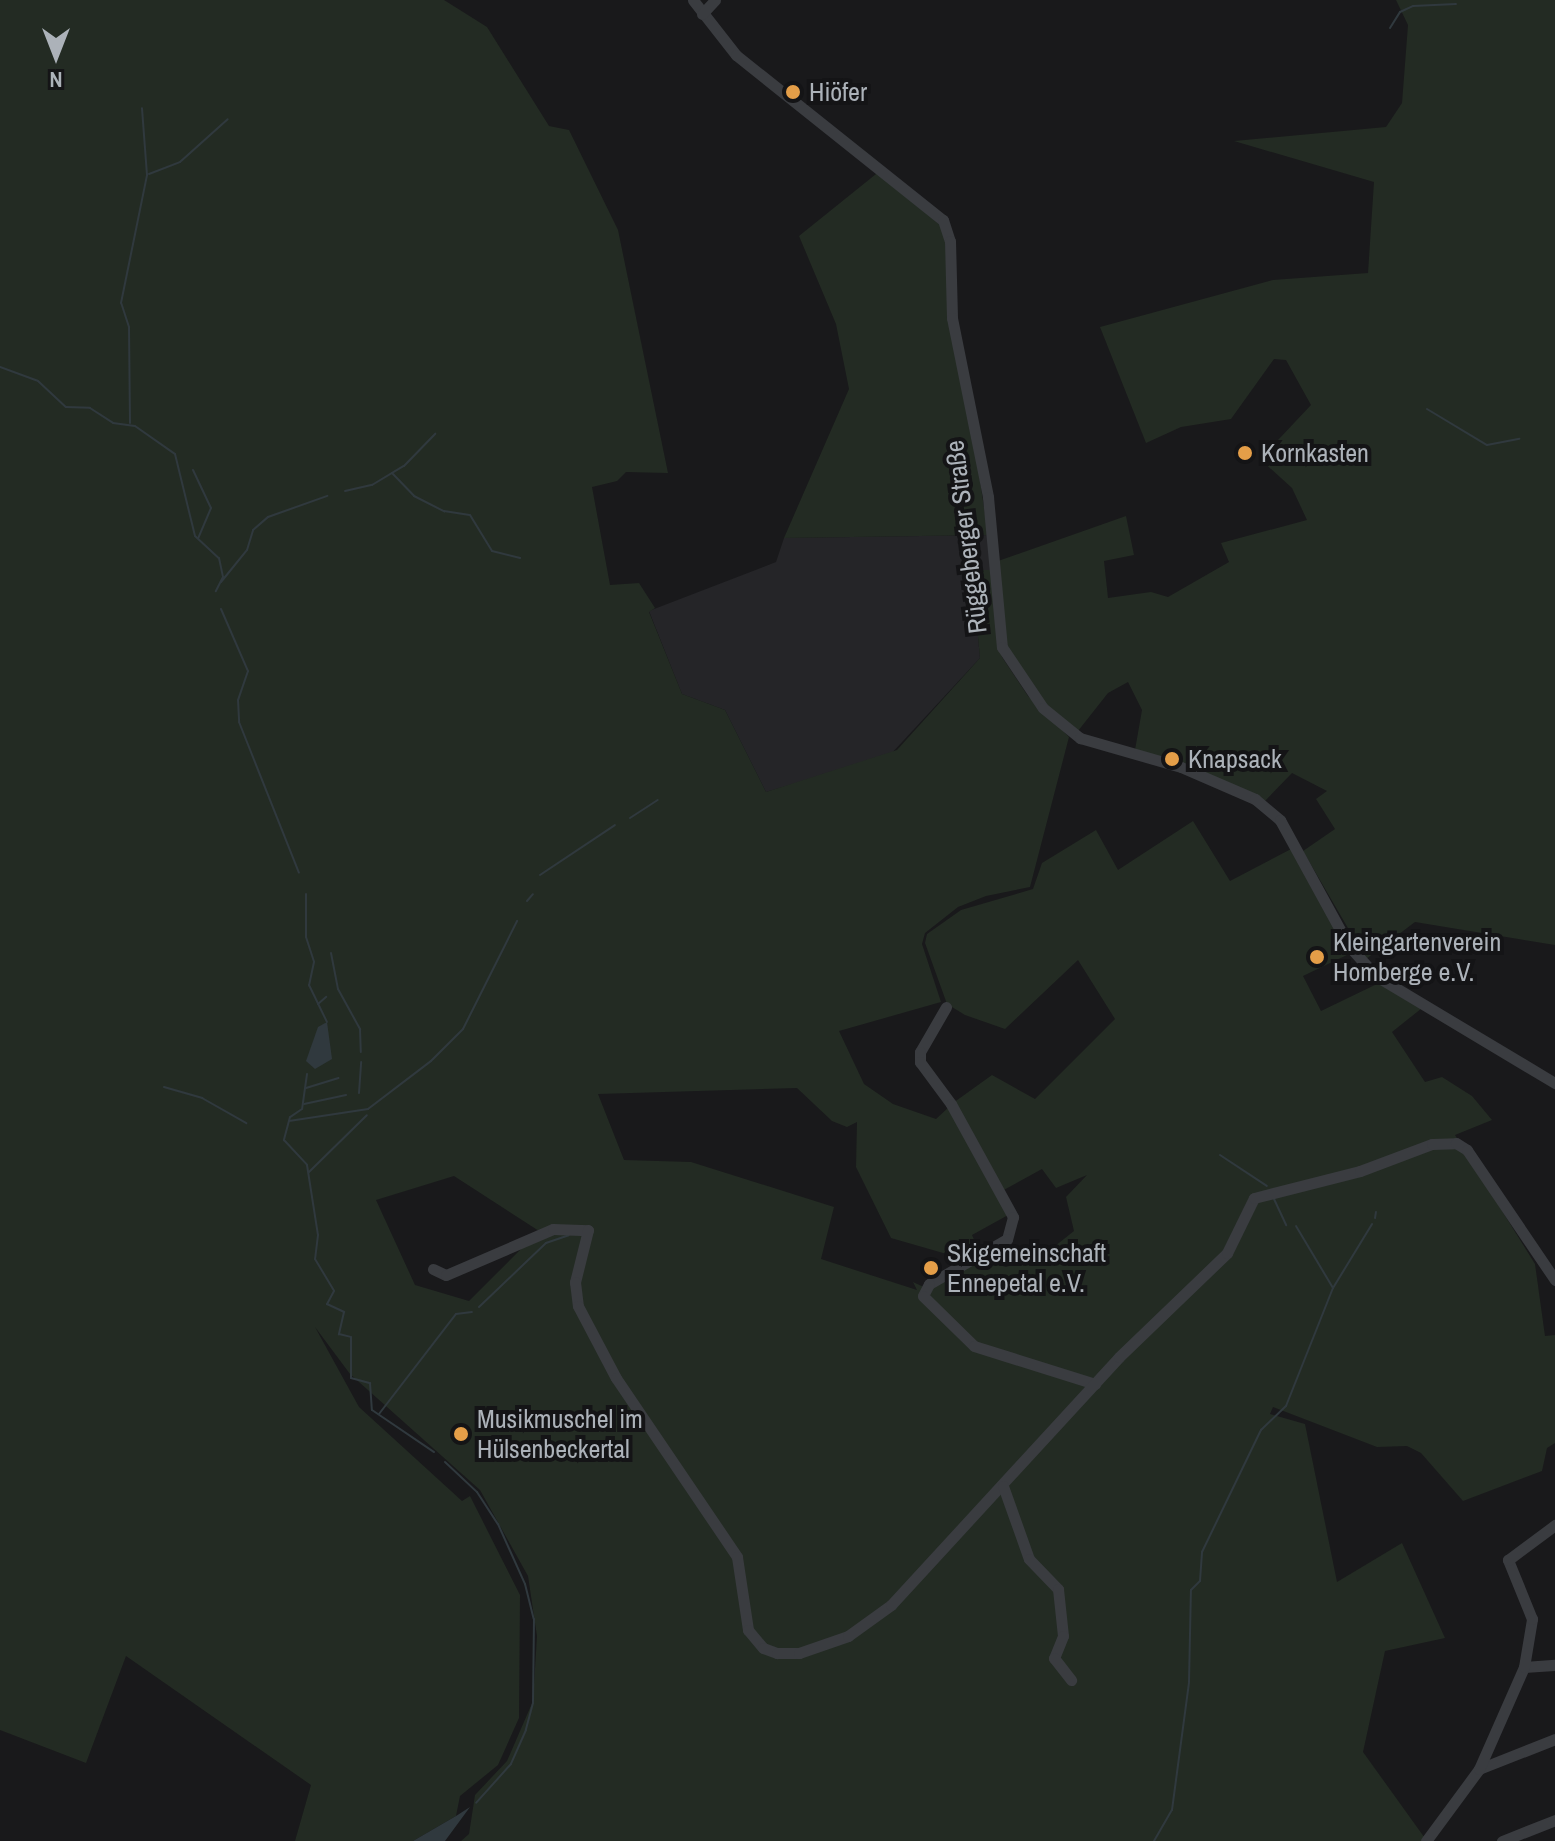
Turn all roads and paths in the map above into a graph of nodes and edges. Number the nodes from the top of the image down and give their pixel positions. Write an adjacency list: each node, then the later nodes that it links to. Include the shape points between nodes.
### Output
1 (693, 0): 3 (street, Rüggeberger Straße)
2 (715, 0): 3 (street)
3 (702, 14): 5 (street, Rüggeberger Straße, via 736,55 924,199 946,227 952,318 988,497 1002,647 1043,708 1080,738 1181,767 1255,799 1280,820 1349,946 1376,976)
4 (946, 1007): 8 (street, via 920,1052 920,1062 951,1104 1013,1217 1007,1239 929,1284 923,1296 974,1346)
5 (1555, 1083)
6 (433, 1269): 9 (street, via 446,1275 553,1229 588,1230 575,1282 578,1306 616,1378 737,1557 748,1630 763,1648 799,1653 848,1636 891,1605)
7 (1555, 1280): 8 (street, via 1467,1150 1444,1142 1254,1198 1227,1253)
8 (1095, 1384): 9 (street)
9 (1003, 1486): 13 (street, via 1029,1559 1058,1589 1063,1636 1054,1658)
10 (1555, 1525): 12 (street, via 1508,1560 1532,1619)
11 (1555, 1665): 12 (street)
12 (1524, 1667): 15 (street)
13 (1071, 1680)
14 (1555, 1739): 15 (street)
15 (1479, 1769): 17 (street)
16 (1555, 1820): 18 (street)
17 (1426, 1841)
18 (1502, 1841)

